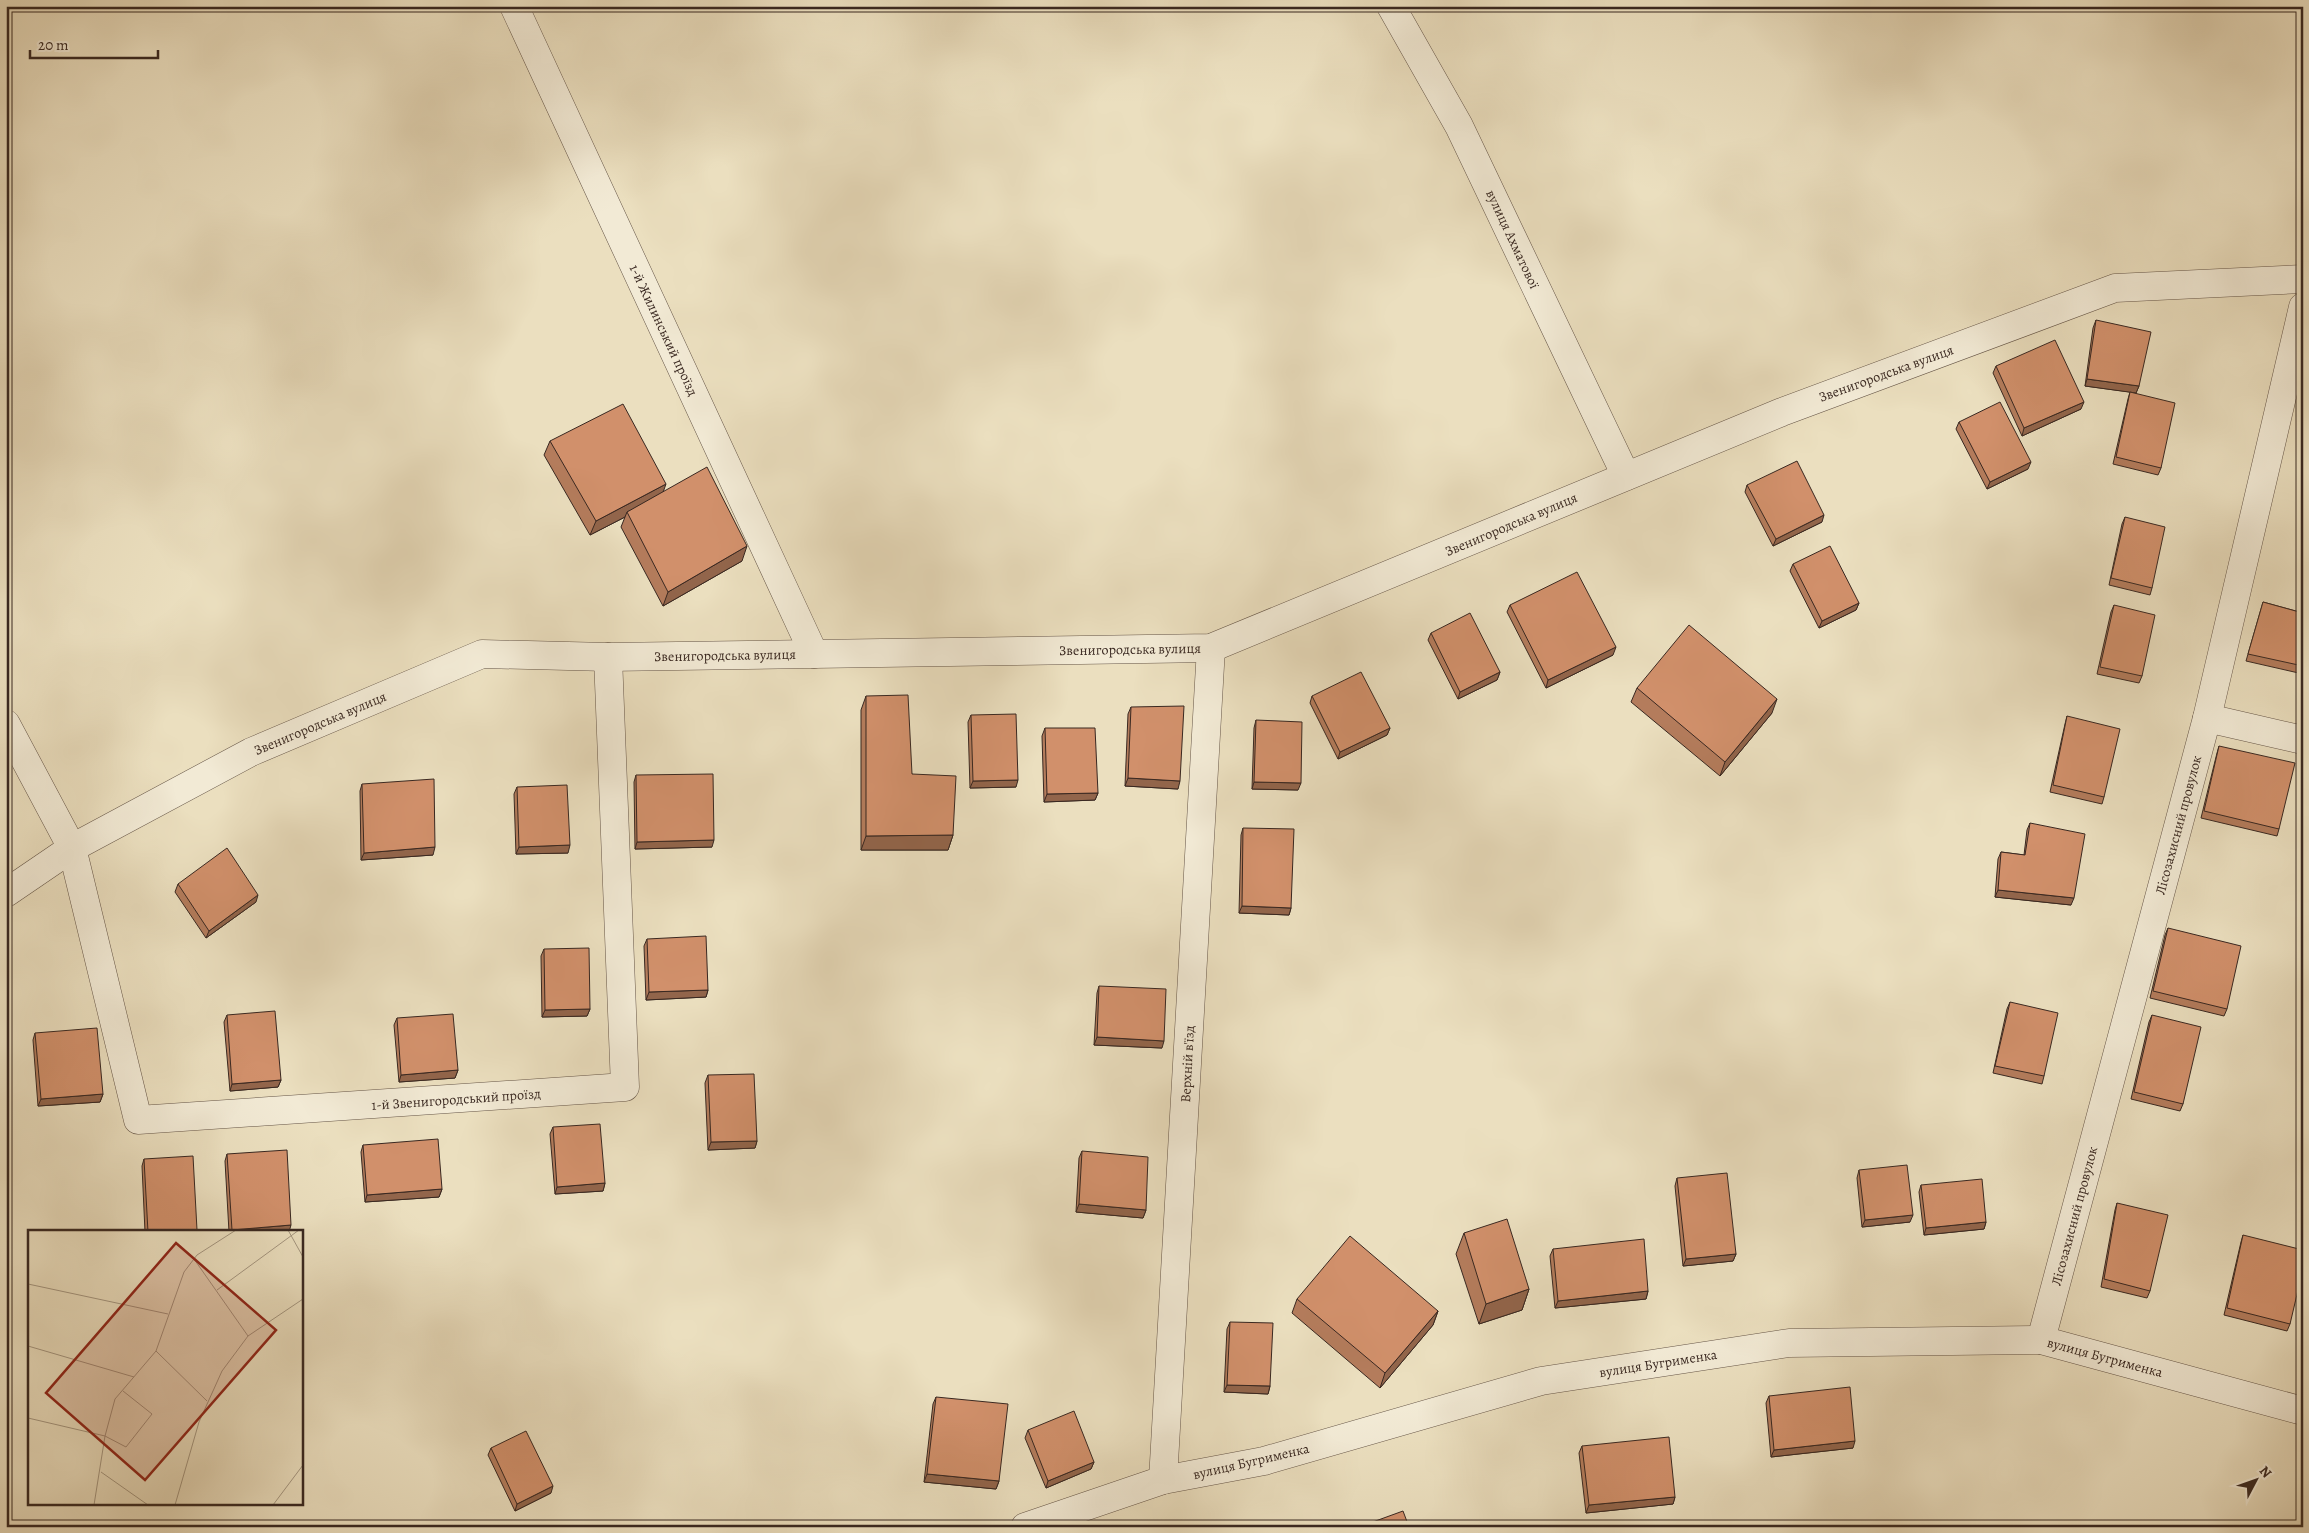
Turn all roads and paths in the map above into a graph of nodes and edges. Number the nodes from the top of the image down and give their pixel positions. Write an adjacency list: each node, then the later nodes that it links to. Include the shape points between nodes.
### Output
1 (514, 6): 7 (street, 1-й Жилинський проїзд)
2 (1391, 6): 5 (street, вулиця Ахматової, via 1459,126)
3 (2303, 279): 5 (street, Звенигородська вулиця, via 2115,288 1782,412)
4 (2303, 307): 9 (street, Лісозахисний провулок)
5 (1626, 476): 6 (street, Звенигородська вулиця)
6 (1211, 648): 7 (street, Звенигородська вулиця); 16 (street, Верхній в'їзд)
7 (814, 654): 8 (street, Звенигородська вулиця)
8 (608, 657): 12 (street, Звенигородська вулиця, via 482,654 252,752); 12 (street, 1-й Звенигородський проїзд, via 625,1088 138,1120)
9 (2207, 718): 11 (street); 14 (street, Лісозахисний провулок)
10 (6, 724): 12 (street)
11 (2303, 740)
12 (72, 848): 13 (street, Звенигородська вулиця)
13 (6, 893)
14 (2041, 1340): 15 (street, вулиця Бугрименка); 16 (street, вулиця Бугрименка, via 1789,1343 1541,1381 1264,1461)
15 (2303, 1411)
16 (1162, 1480): 17 (street, вулиця Бугрименка)
17 (1025, 1527)

